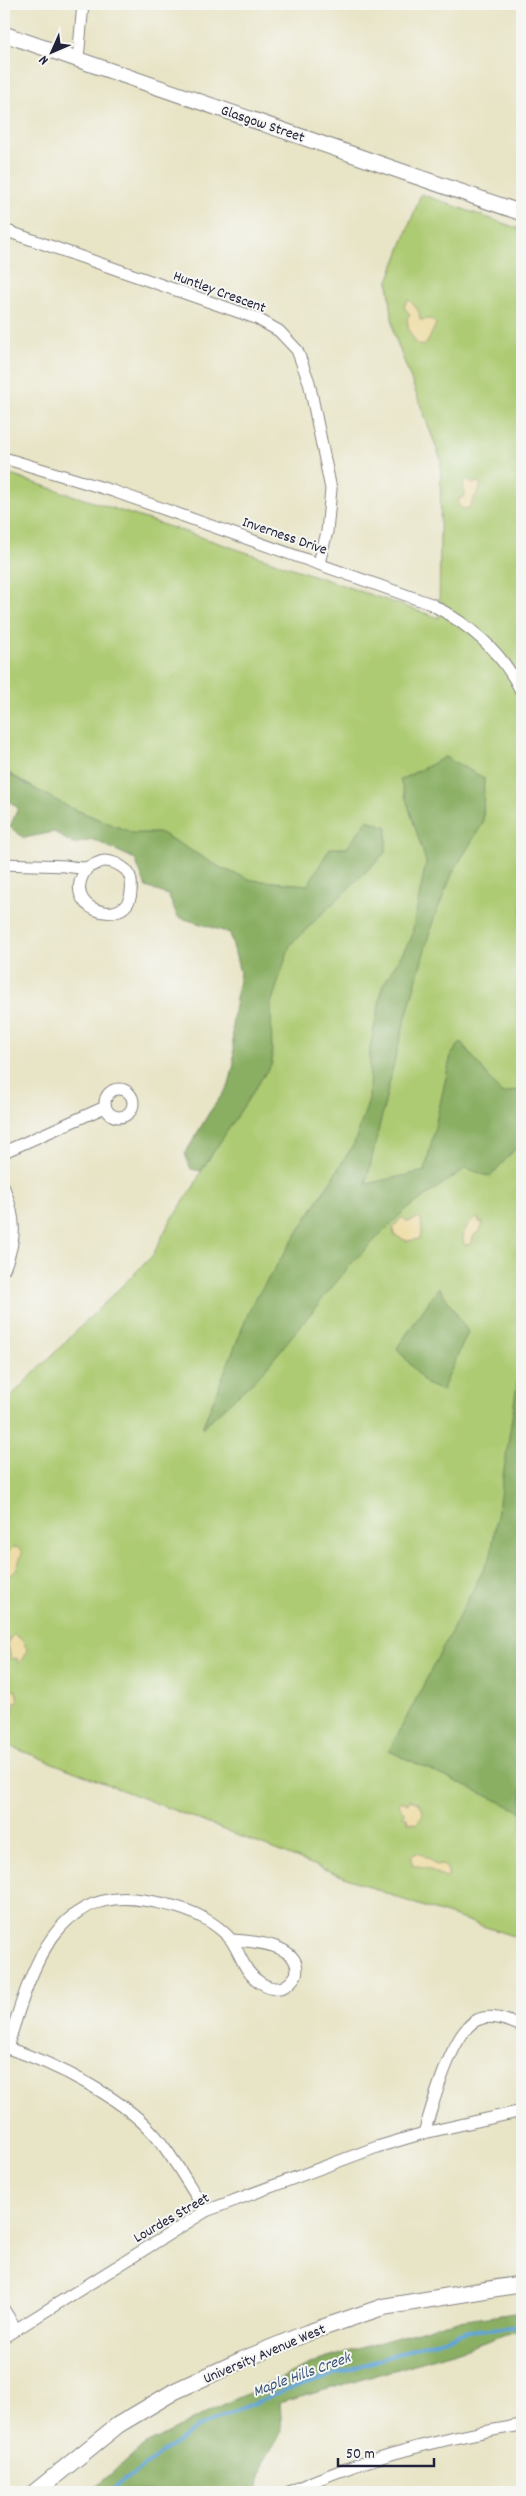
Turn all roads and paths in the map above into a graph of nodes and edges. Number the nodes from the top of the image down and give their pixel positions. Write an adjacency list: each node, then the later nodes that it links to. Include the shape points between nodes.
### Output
1 (83, 4): 3 (street)
2 (4, 34): 3 (street, Glasgow Street)
3 (78, 59): 4 (street, Glasgow Street)
4 (522, 213)
5 (4, 230): 7 (street, Huntley Crescent, via 256,318 279,331 297,350 309,382 331,489 327,532)
6 (4, 458): 7 (street, Inverness Drive, via 113,491)
7 (319, 563): 8 (street, Inverness Drive, via 431,604 457,619 485,641)
8 (522, 693)
9 (4, 864): 10 (street)
10 (88, 867): 10 (street, via 80,888 84,901 101,913 121,908 131,895 132,884 126,871 105,860)
11 (106, 1107): 12 (street)
12 (4, 1152)
13 (4, 1188): 14 (street, via 11,1205 14,1229 12,1249)
14 (4, 1269)
15 (231, 1940): 15 (street, via 250,1974 265,1985 279,1989 286,1987 296,1975 295,1964 277,1946 260,1941); 17 (street, via 205,1919 158,1903 102,1899 82,1908 67,1920 42,1954)
16 (522, 2026): 19 (street, via 489,2017 470,2024 456,2045)
17 (6, 2047): 20 (street, via 106,2094 136,2116 161,2142)
18 (522, 2111): 19 (street, Lourdes Street)
19 (424, 2133): 20 (street, Lourdes Street, via 377,2147)
20 (206, 2211): 23 (street, Lourdes Street)
21 (522, 2284): 26 (main road, University Avenue West, via 383,2307 242,2360 175,2391 118,2425)
22 (4, 2310): 23 (street)
23 (16, 2330): 24 (street, Lourdes Street)
24 (4, 2337)
25 (522, 2425): 27 (street, via 477,2432 373,2460)
26 (35, 2492)
27 (290, 2492)

